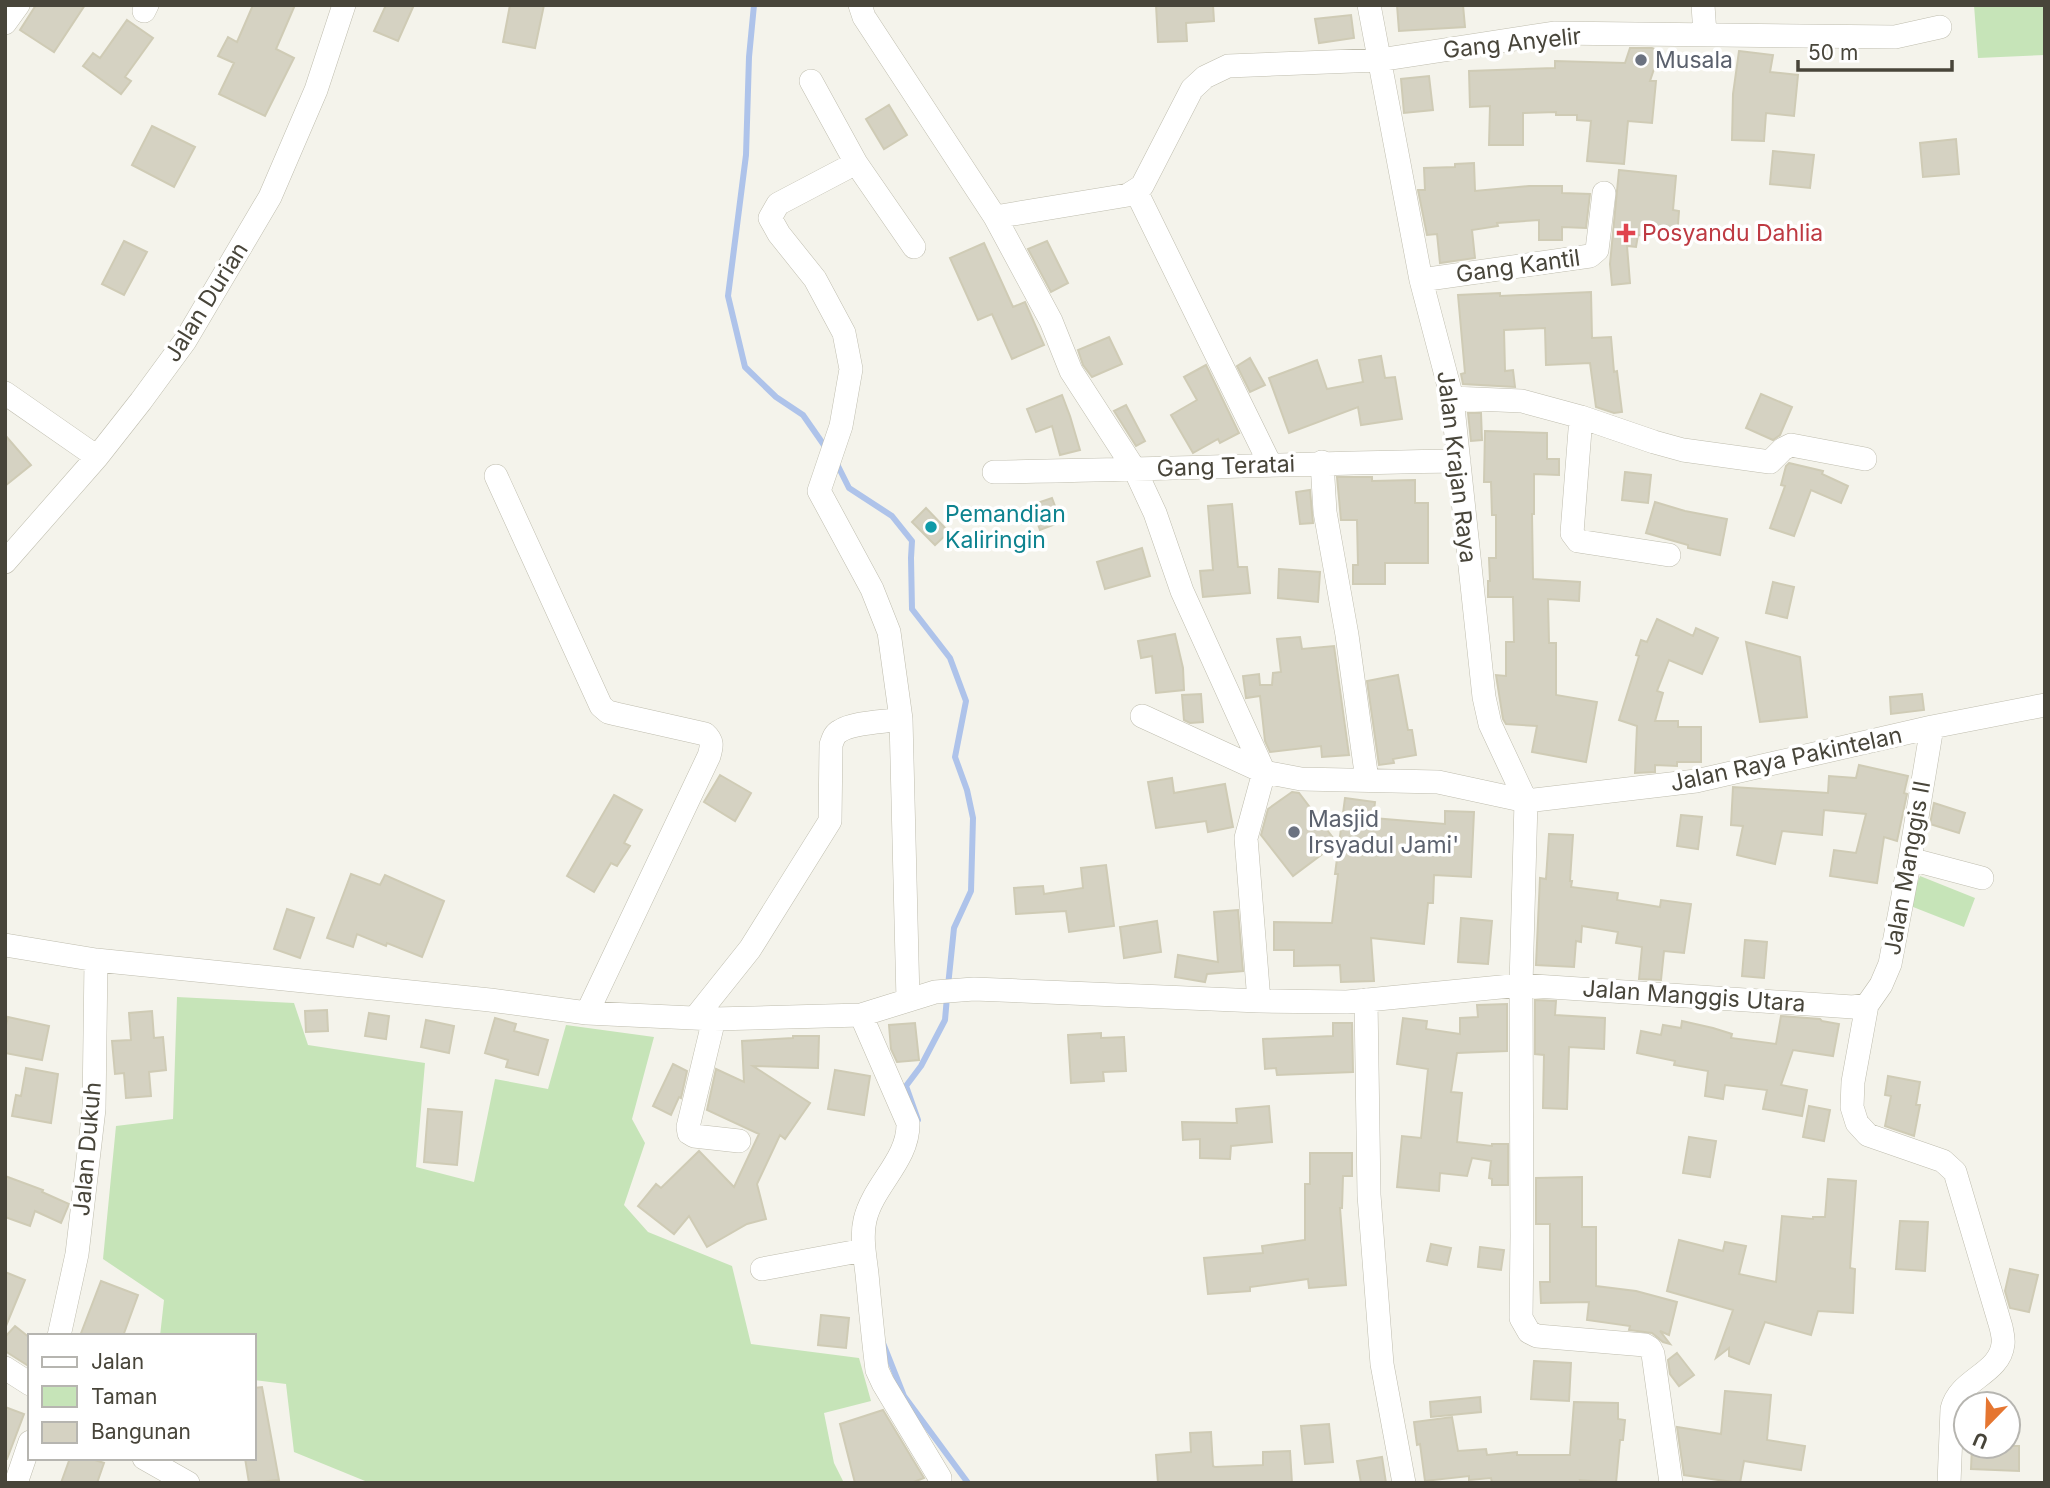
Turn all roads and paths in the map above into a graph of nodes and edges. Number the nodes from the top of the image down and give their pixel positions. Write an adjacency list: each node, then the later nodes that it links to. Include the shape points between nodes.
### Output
1 (18, 5): 6 (street)
2 (344, 5): 20 (street, Jalan Durian, via 316,90 271,197 185,341)
3 (860, 5): 14 (street)
4 (1369, 5): 9 (street, Jalan Krajan Raya)
5 (1703, 5): 8 (street)
6 (5, 23)
7 (1940, 27): 8 (street, Gang Anyelir, via 1895,37)
8 (1705, 34): 9 (street, Gang Anyelir, via 1554,33)
9 (1379, 60): 12 (street, Gang Anyelir, via 1228,65 1215,70 1192,89); 16 (street, Jalan Krajan Raya)
10 (811, 81): 11 (street)
11 (856, 163): 15 (street); 32 (street, via 778,204 770,218 815,279 844,333 851,369 846,402 819,491 872,589 889,632)
12 (1136, 191): 14 (street); 24 (street)
13 (1604, 193): 16 (street, Gang Kantil, via 1597,250 1590,256)
14 (995, 217): 25 (street, via 1051,321 1071,371)
15 (914, 247)
16 (1421, 280): 18 (street, Jalan Krajan Raya)
17 (5, 393): 20 (street)
18 (1452, 398): 19 (street, via 1521,401); 22 (street, Jalan Krajan Raya)
19 (1581, 417): 21 (street, via 1683,450 1741,459 1770,463 1791,444); 28 (street, via 1574,537)
20 (97, 457): 29 (street, Jalan Durian)
21 (1865, 459)
22 (1459, 461): 23 (street, Gang Teratai); 36 (street, Jalan Krajan Raya, via 1484,698 1490,724)
23 (1322, 462): 24 (street, Gang Teratai); 35 (street, via 1325,512)
24 (1270, 464): 25 (street, Gang Teratai)
25 (1135, 470): 26 (street, Gang Teratai); 34 (street, via 1182,591)
26 (994, 472)
27 (496, 476): 46 (street, via 601,706 608,712 705,734 712,744)
28 (1669, 555)
29 (5, 562)
30 (2045, 705): 33 (street, Jalan Raya Pakintelan)
31 (1142, 716): 34 (street, Jalan Raya Pakintelan)
32 (901, 719): 42 (street); 48 (street, via 840,730 834,736 830,821)
33 (1932, 727): 36 (street, Jalan Raya Pakintelan, via 1696,782); 37 (street, Jalan Manggis II)
34 (1264, 772): 35 (street, Jalan Raya Pakintelan, via 1301,779); 44 (street, via 1246,838)
35 (1367, 780): 36 (street, Jalan Raya Pakintelan, via 1438,782)
36 (1526, 801): 41 (street)
37 (1910, 859): 38 (street); 45 (street, Jalan Manggis II, via 1890,964)
38 (1982, 878)
39 (5, 945): 40 (street, Jalan Manggis Utara)
40 (96, 960): 46 (street, Jalan Manggis Utara); 52 (street, Jalan Dukuh, via 94,1109 77,1254)
41 (1521, 985): 43 (street, Jalan Manggis Utara); 45 (street, Jalan Manggis Utara); 61 (street, via 1521,1318 1537,1336 1650,1348)
42 (908, 1000): 44 (street, Jalan Manggis Utara, via 974,989); 47 (street, Jalan Manggis Utara)
43 (1366, 1000): 44 (street, Jalan Manggis Utara); 60 (street, via 1369,1195 1381,1351)
44 (1259, 1001)
45 (1867, 1005): 62 (street, via 1853,1082 1857,1123 1868,1135 1943,1161 1955,1172 2004,1343 1989,1368 1954,1399)
46 (587, 1013): 48 (street, Jalan Manggis Utara)
47 (861, 1015): 48 (street, Jalan Manggis Utara); 50 (street, via 909,1134 868,1211)
48 (705, 1018): 49 (street, via 689,1133)
49 (739, 1141)
50 (864, 1250): 51 (street); 59 (street, via 879,1377)
51 (762, 1269)
52 (59, 1334)
53 (5, 1368): 54 (street)
54 (28, 1383)
55 (28, 1448): 57 (street)
56 (148, 1460): 58 (street)
57 (16, 1483)
58 (188, 1483)
59 (940, 1483)
60 (1404, 1483)
61 (1671, 1483)
62 (1949, 1483)

